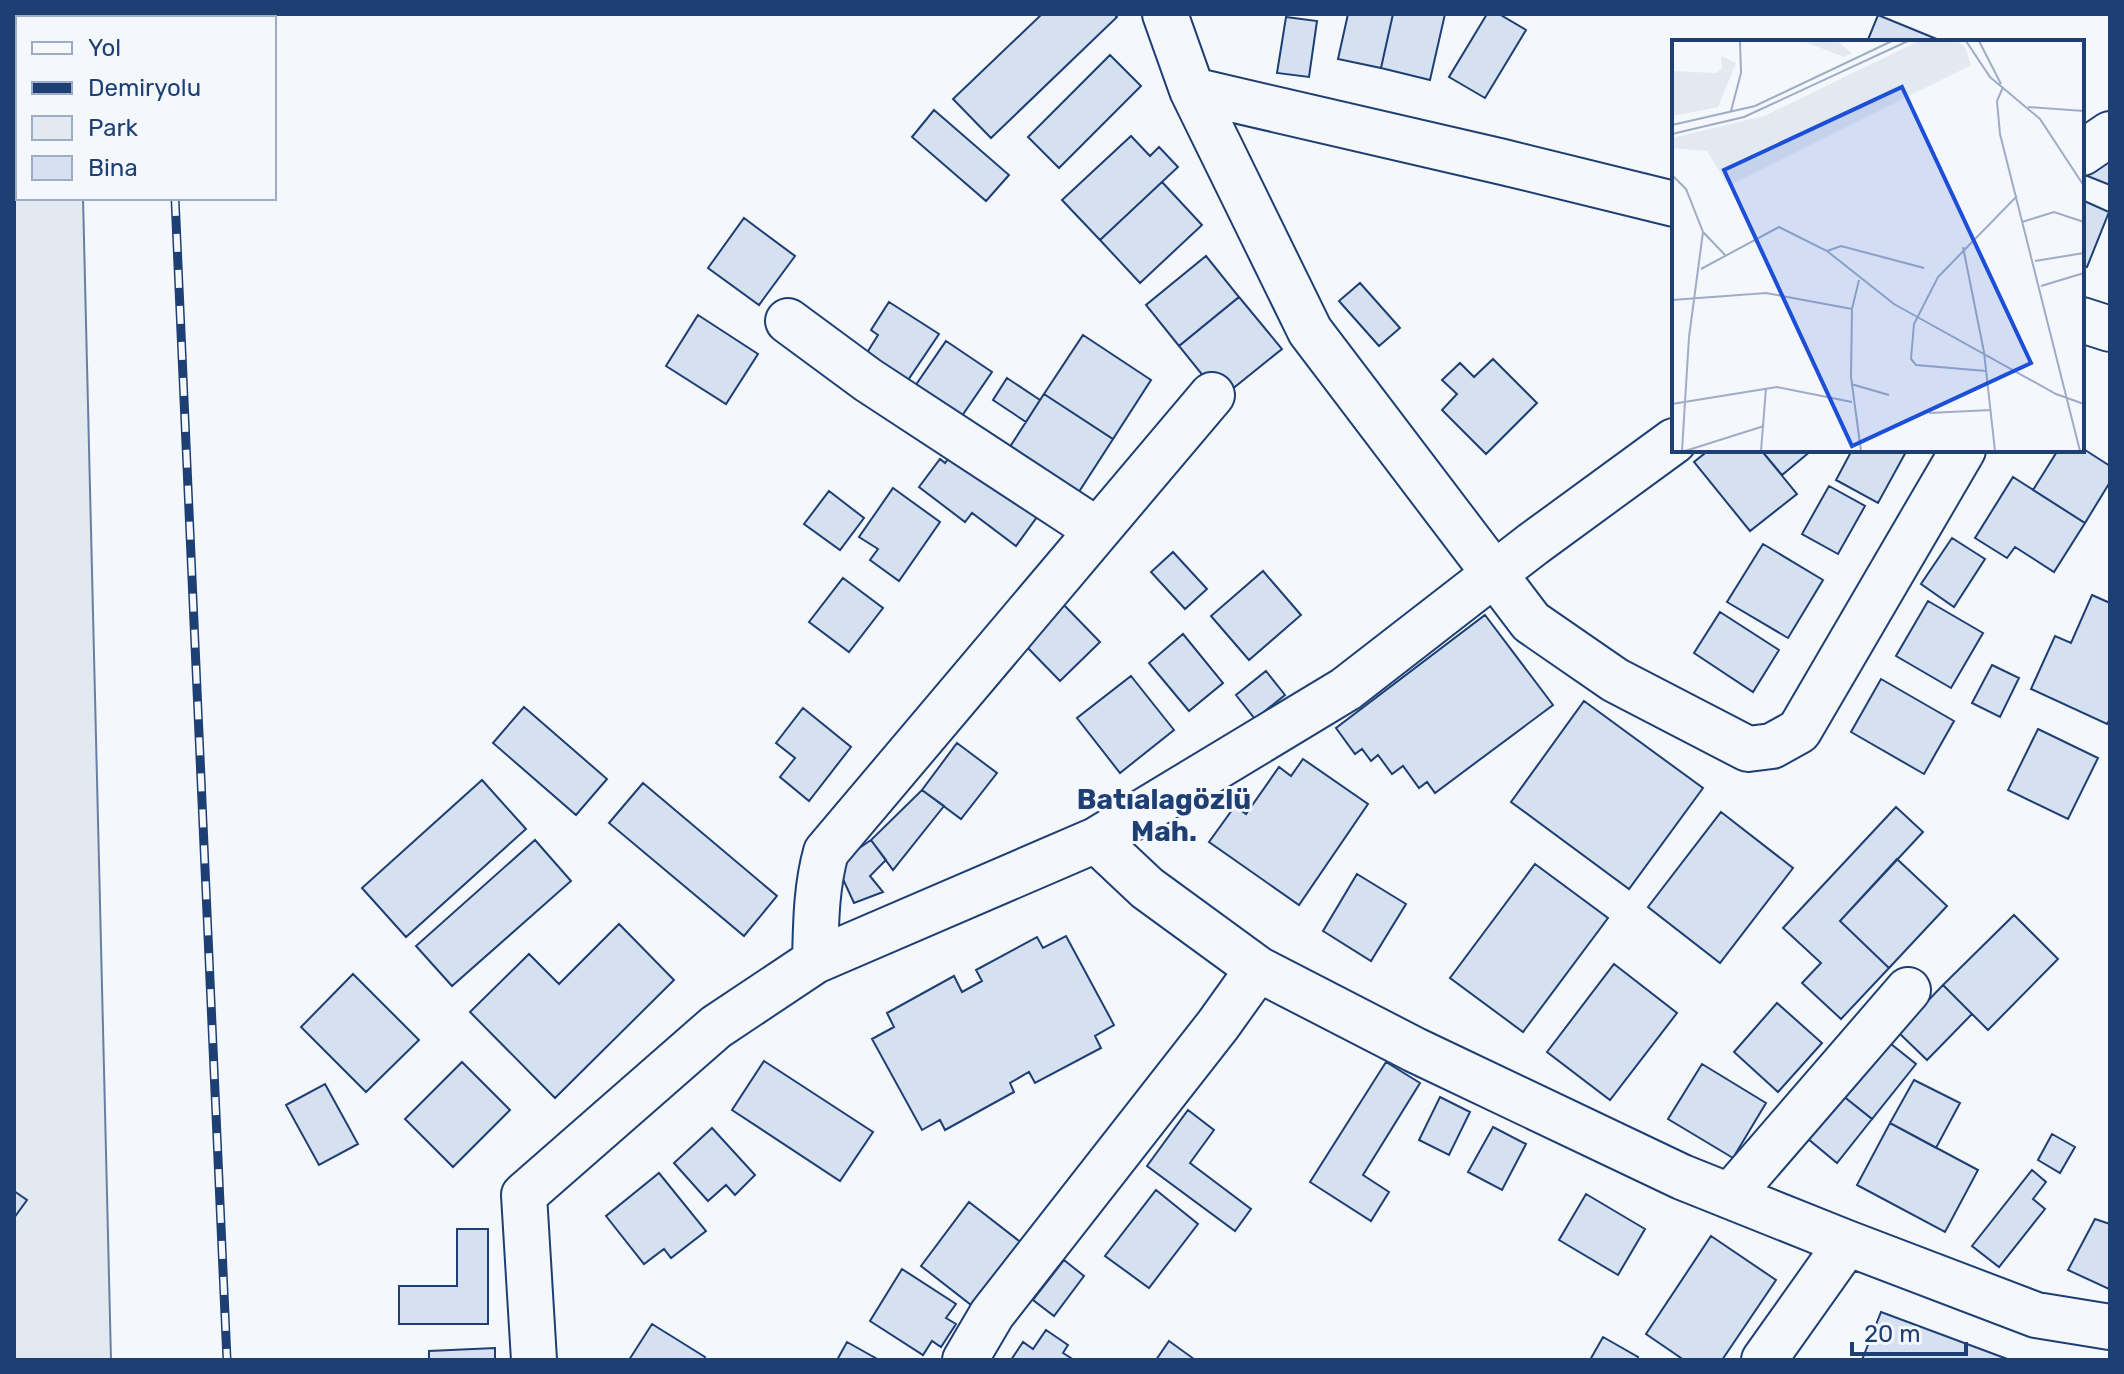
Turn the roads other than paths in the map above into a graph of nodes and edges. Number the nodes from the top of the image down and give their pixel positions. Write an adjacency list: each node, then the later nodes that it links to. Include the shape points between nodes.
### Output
1 (1165, 14): 2 (street)
2 (1192, 90): 5 (street); 13 (street, via 1310,331)
3 (2110, 134): 4 (street)
4 (2084, 152)
5 (1672, 204)
6 (788, 321): 12 (street, via 868,380)
7 (2084, 321): 8 (street)
8 (2110, 329)
9 (1212, 395): 12 (street)
10 (1672, 442): 13 (street)
11 (1962, 452): 13 (street, via 1799,731 1772,746 1748,749 1615,680 1531,622)
12 (1097, 530): 15 (street, via 826,852)
13 (1494, 574): 14 (street, via 1346,689)
14 (1096, 840): 15 (street); 16 (street, via 1147,888)
15 (815, 961): 21 (street, via 716,1027 524,1195)
16 (1258, 969): 18 (street, via 1415,1050); 22 (street, via 992,1314)
17 (1908, 990): 18 (street)
18 (1730, 1196): 19 (street)
19 (1847, 1243): 20 (street, via 2036,1315); 23 (street)
20 (2110, 1327)
21 (534, 1360)
22 (965, 1360)
23 (1764, 1360)

